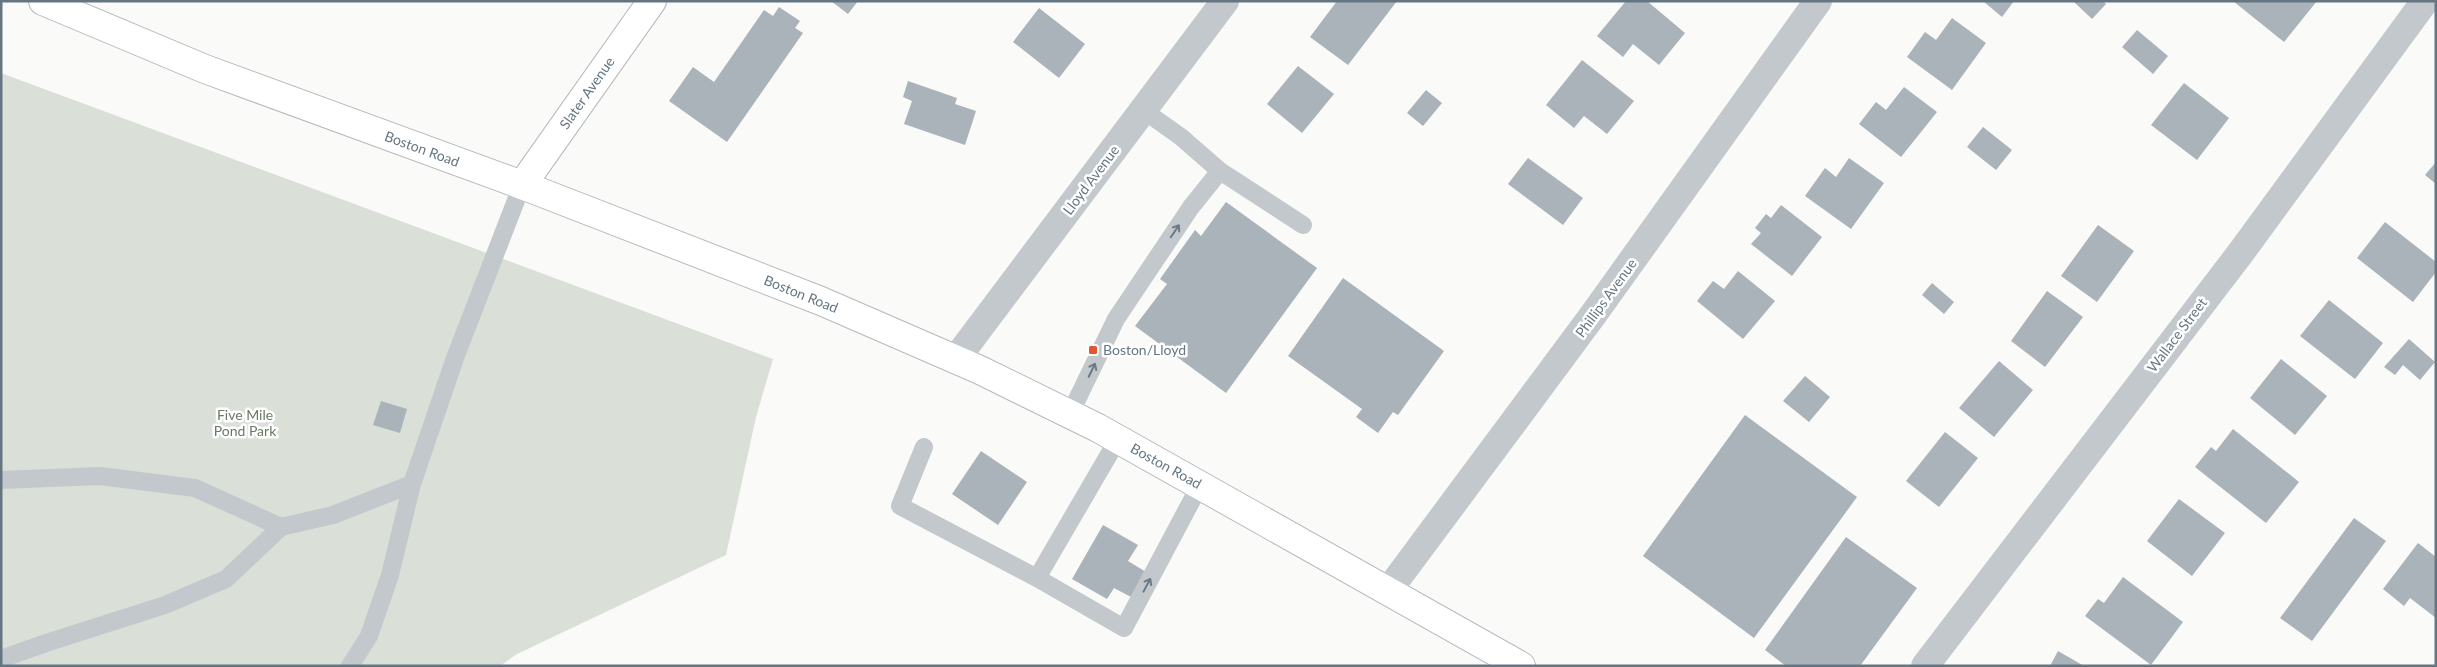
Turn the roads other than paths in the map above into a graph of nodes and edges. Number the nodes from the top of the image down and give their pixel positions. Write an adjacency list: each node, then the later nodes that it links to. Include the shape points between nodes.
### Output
1 (43, 1): 8 (main road, Boston Road, via 205,69)
2 (652, 1): 8 (main road, Slater Avenue)
3 (1225, 1): 6 (street, Lloyd Avenue)
4 (1818, 1): 19 (street, Phillips Avenue, via 1593,315)
5 (2426, 1): 23 (street, Wallace Street, via 2242,250)
6 (1143, 110): 7 (lane); 10 (street, Lloyd Avenue)
7 (1220, 170): 9 (lane); 11 (lane, one-way to 7, via 1116,319 1191,207)
8 (522, 185): 10 (main road, Boston Road, via 821,301); 15 (lane, via 455,358)
9 (1303, 225)
10 (956, 359): 11 (main road, Boston Road)
11 (1070, 414): 12 (main road, Boston Road)
12 (1118, 439): 16 (main road, Boston Road); 18 (lane)
13 (924, 447): 18 (lane, via 900,506)
14 (1, 480): 17 (lane, via 100,476 194,488)
15 (412, 484): 17 (lane, via 333,515); 21 (lane, via 390,574 369,636)
16 (1200, 485): 18 (lane, one-way to 16, via 1124,628); 19 (main road, Boston Road)
17 (281, 527): 20 (lane, via 226,579 165,605)
18 (1037, 578)
19 (1388, 591): 22 (main road, Boston Road)
20 (1, 659)
21 (350, 666)
22 (1521, 666)
23 (1925, 666)

